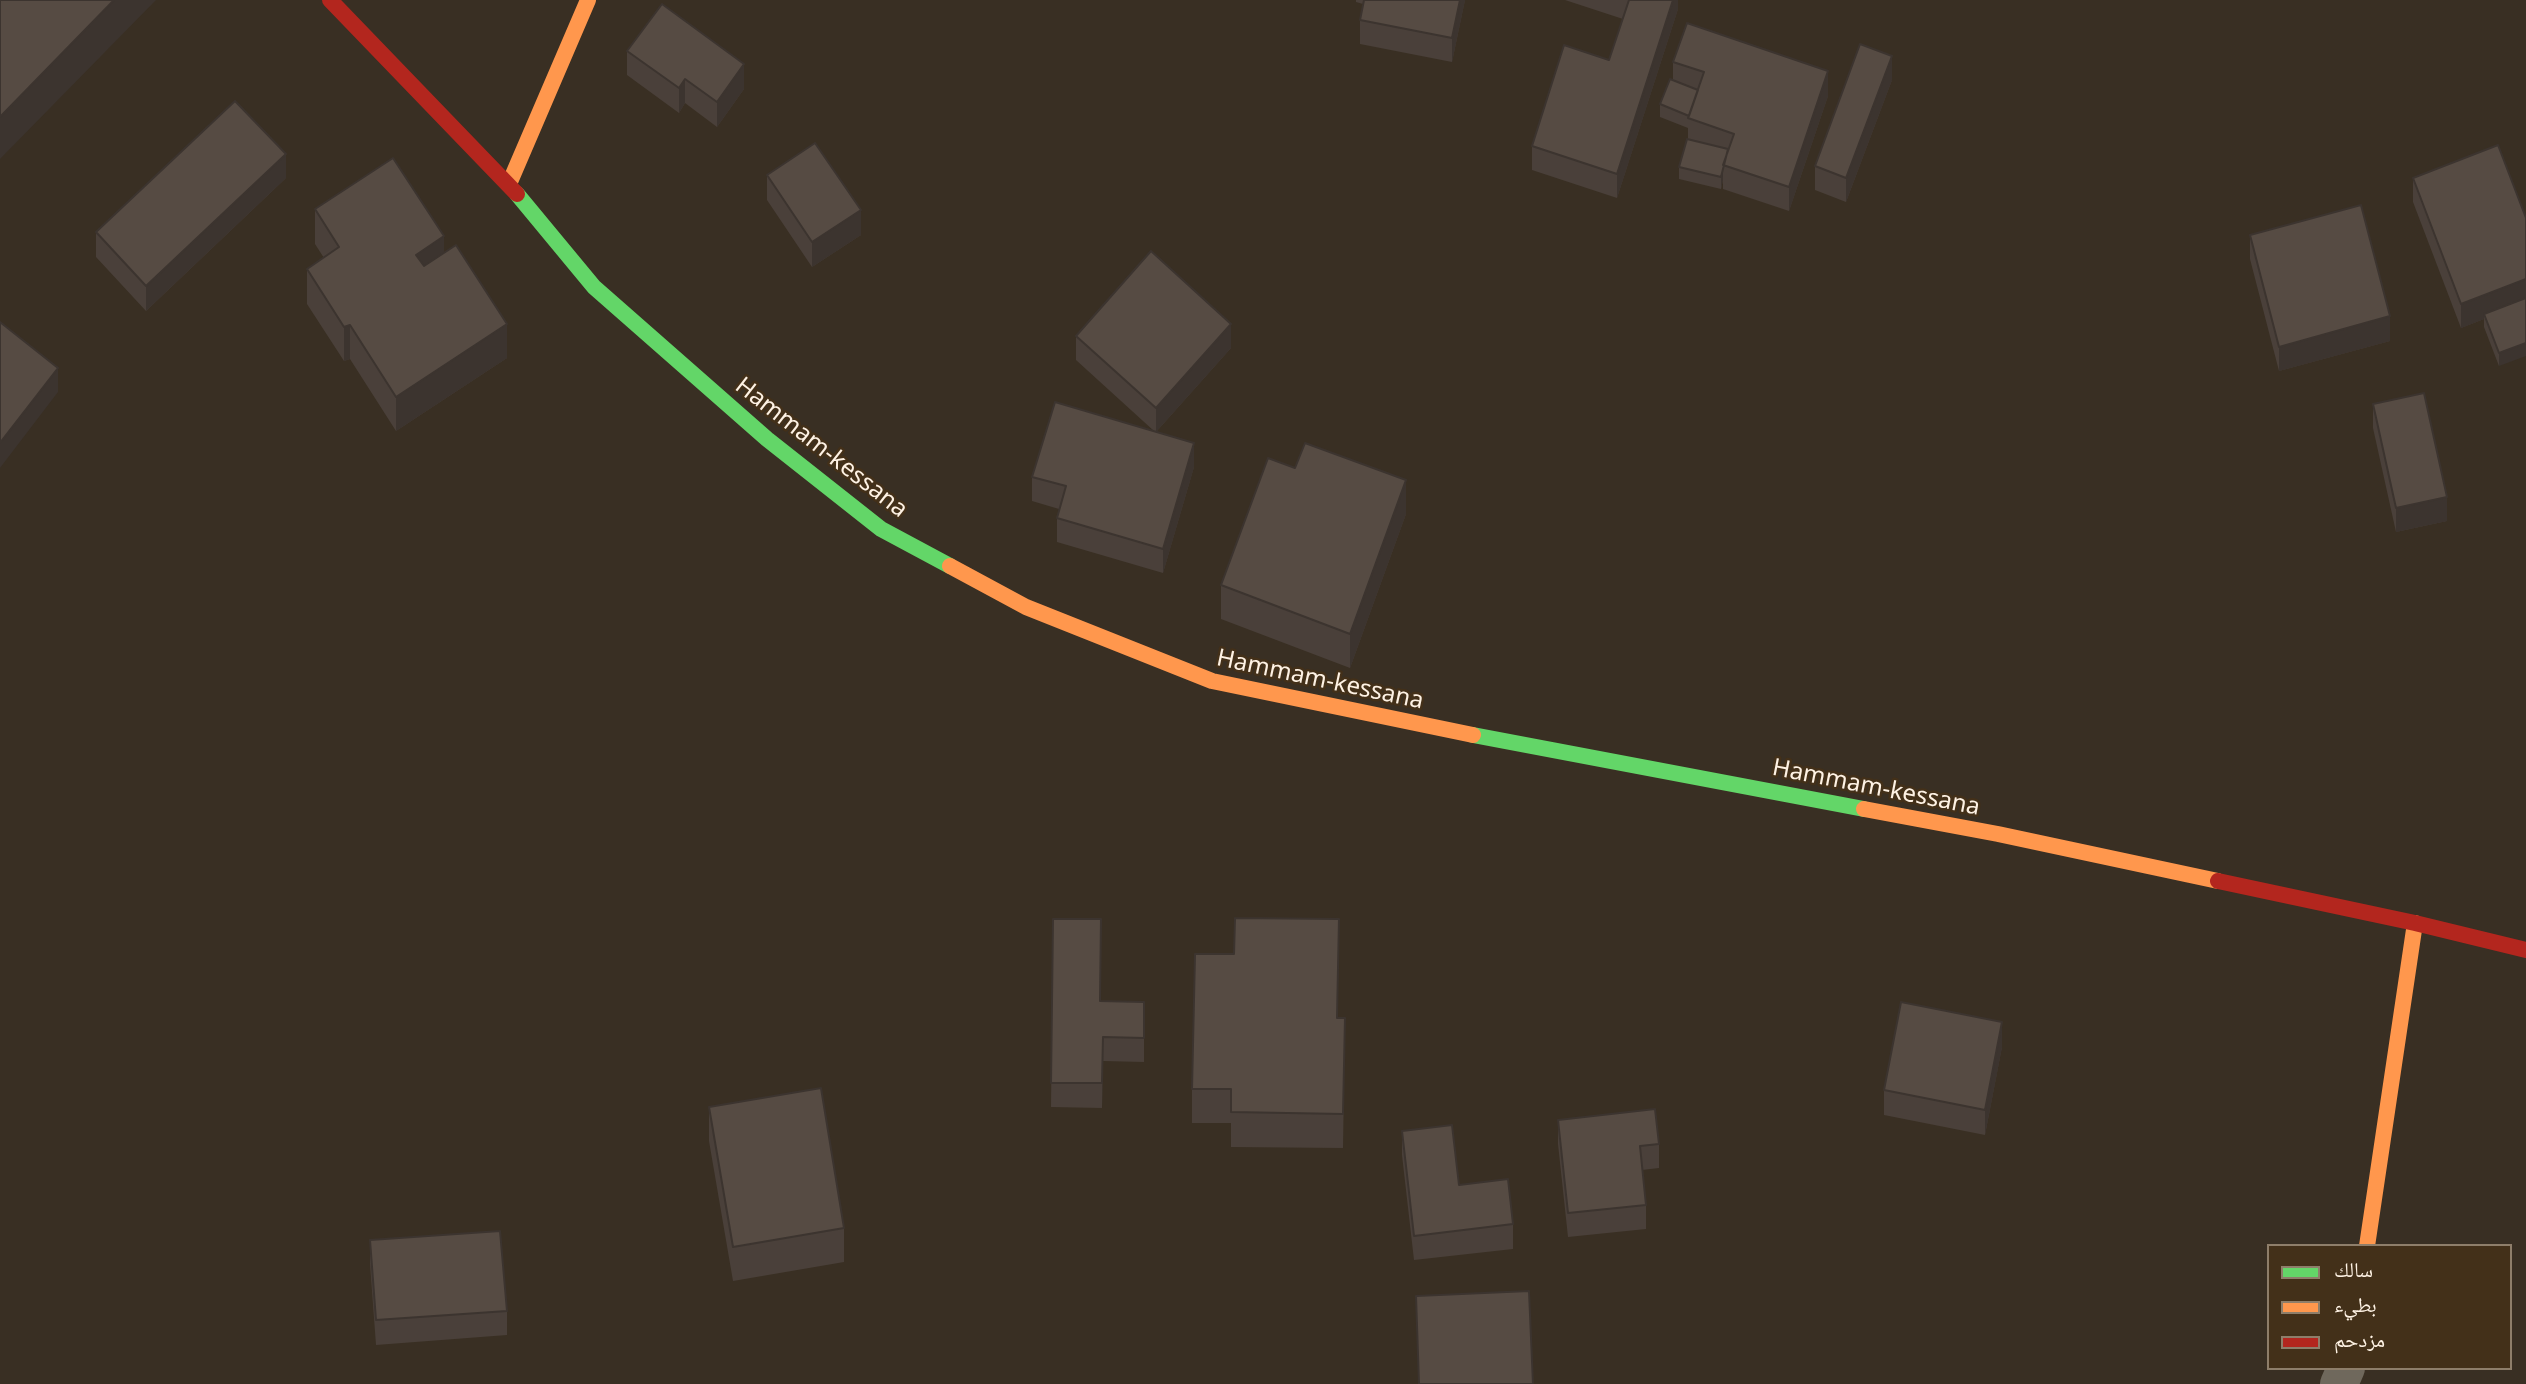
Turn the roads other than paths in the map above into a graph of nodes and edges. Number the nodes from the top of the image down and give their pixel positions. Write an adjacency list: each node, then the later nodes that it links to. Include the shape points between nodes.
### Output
1 (330, 0): 3 (street, Hammam-kessana)
2 (588, 0): 3 (street)
3 (509, 184): 4 (street, Hammam-kessana, via 594,287 766,439 881,529 1026,607 1212,681 1998,834)
4 (2415, 923): 5 (street, Hammam-kessana); 6 (street)
5 (2526, 950)
6 (2367, 1244)

